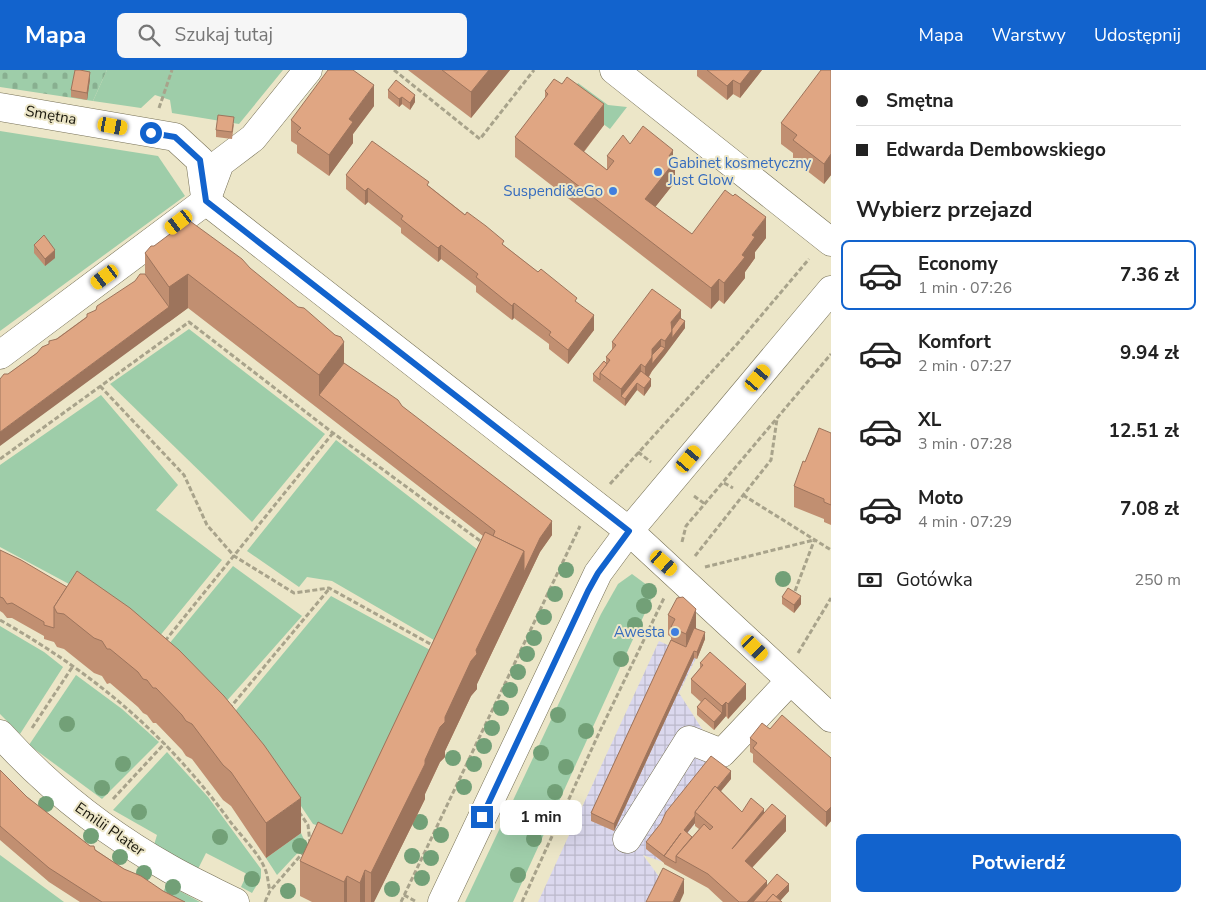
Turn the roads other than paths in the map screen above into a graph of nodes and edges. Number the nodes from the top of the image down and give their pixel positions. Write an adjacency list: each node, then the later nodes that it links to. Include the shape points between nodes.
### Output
1 (308, 70): 4 (street, via 253,138 220,163)
2 (614, 70): 5 (street)
3 (0, 107): 4 (street, Smętna, via 175,137 200,160)
4 (206, 201): 7 (street); 8 (street)
5 (828, 240)
6 (831, 290): 8 (street)
7 (0, 355)
8 (629, 531): 9 (street); 14 (street, via 588,591)
9 (786, 677): 10 (street); 12 (street, via 722,753 689,740)
10 (831, 718)
11 (8, 743): 13 (street, Emilii Plater, via 67,798 95,818 170,870)
12 (627, 839)
13 (235, 902)
14 (442, 902)

